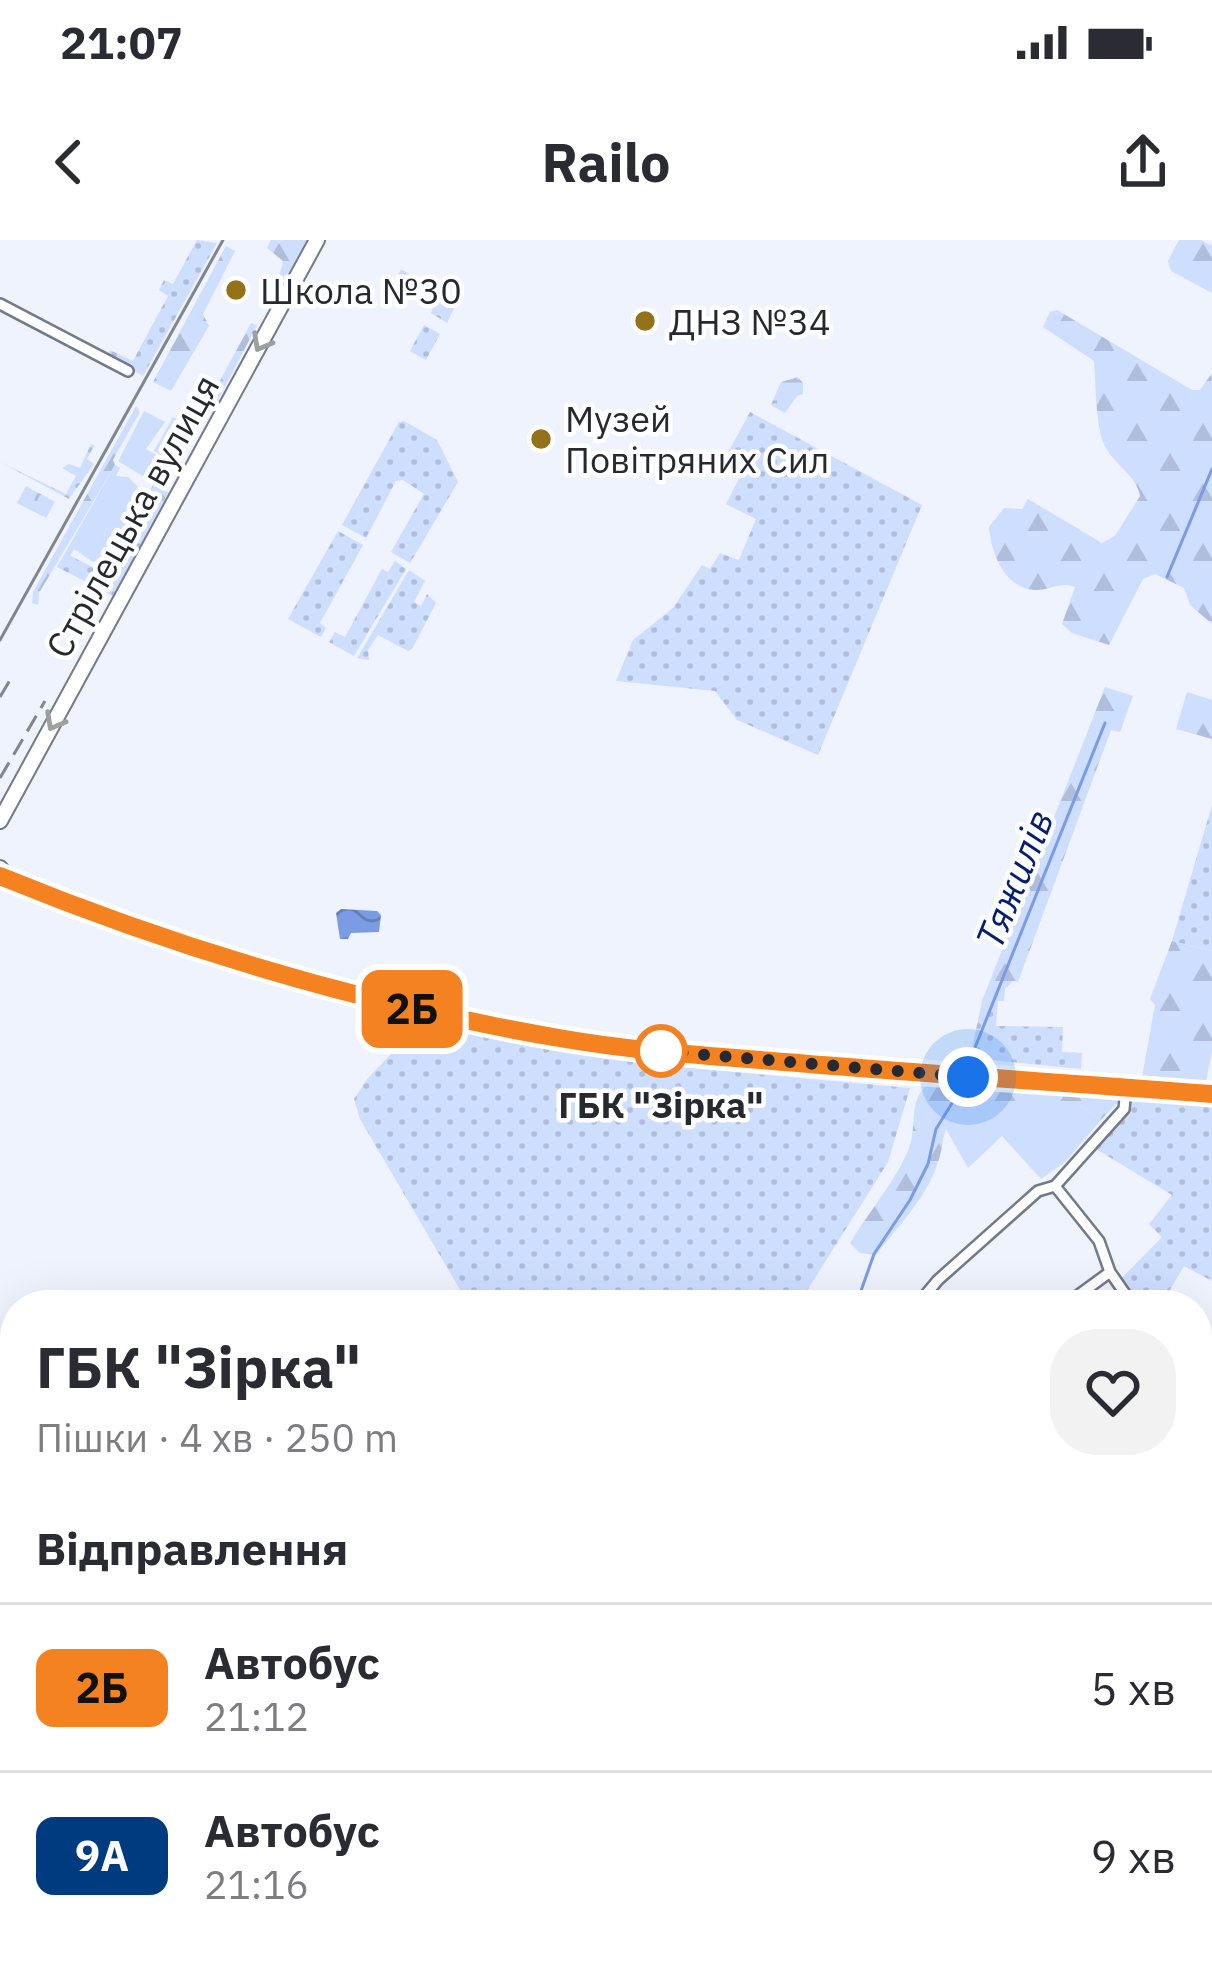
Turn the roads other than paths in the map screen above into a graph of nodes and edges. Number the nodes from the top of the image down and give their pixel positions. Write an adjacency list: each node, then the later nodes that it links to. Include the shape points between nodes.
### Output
1 (317, 240): 4 (main road, Стрілецька вулиця, one-way to 4)
2 (0, 304): 3 (street)
3 (128, 371)
4 (1, 821)
5 (3, 875): 6 (street, via 107,920 288,978 560,1039)
6 (1126, 1088): 7 (street); 8 (street, via 1124,1108)
7 (1212, 1094)
8 (1055, 1186): 9 (street, via 1099,1241); 10 (street, via 1039,1191)
9 (1110, 1272): 11 (street); 12 (street)
10 (930, 1290)
11 (1085, 1290)
12 (1123, 1290)

